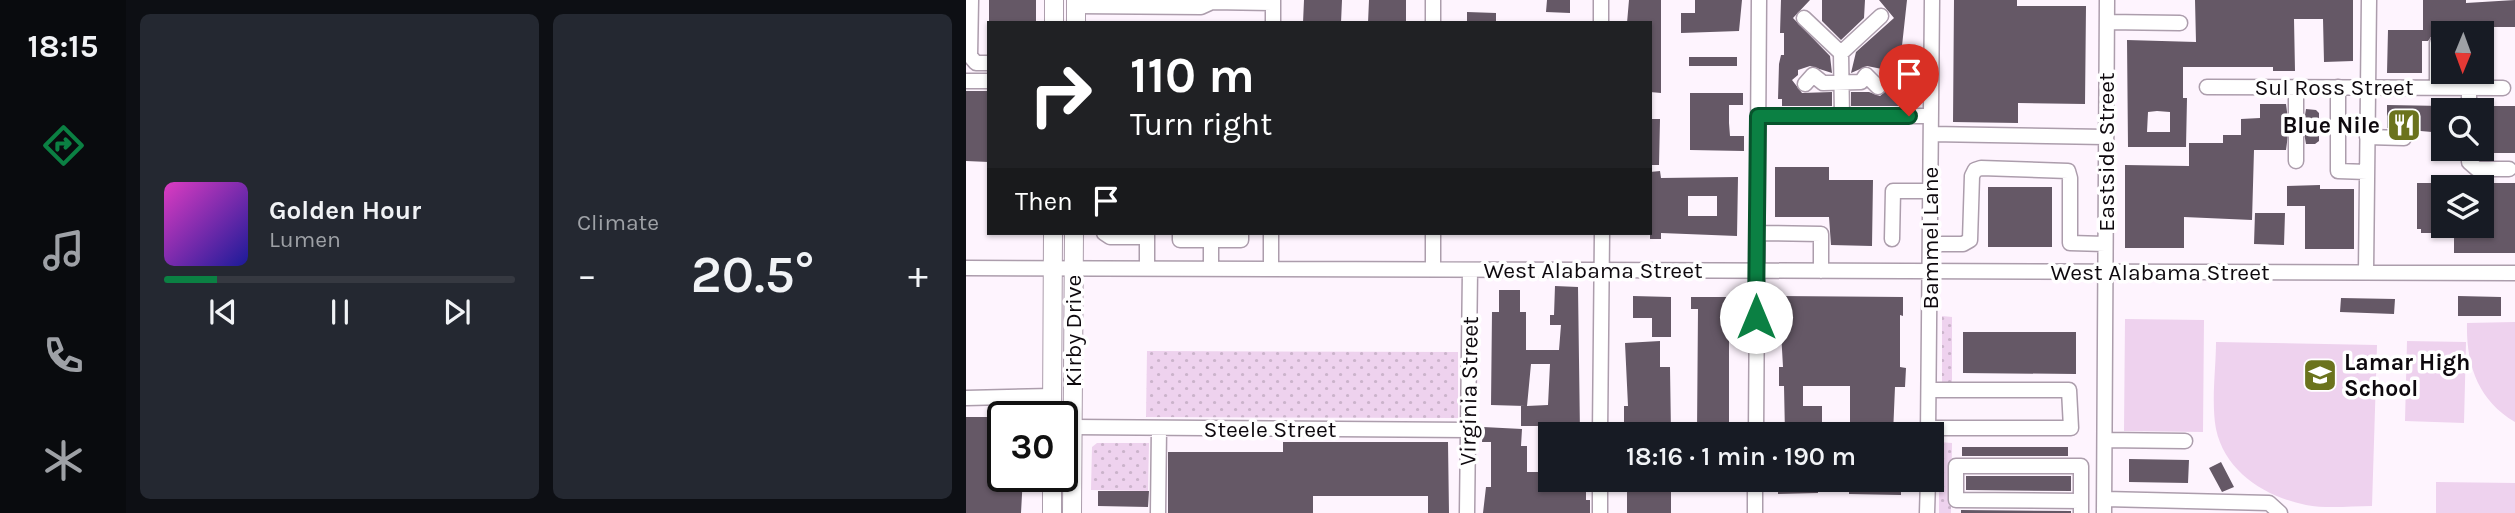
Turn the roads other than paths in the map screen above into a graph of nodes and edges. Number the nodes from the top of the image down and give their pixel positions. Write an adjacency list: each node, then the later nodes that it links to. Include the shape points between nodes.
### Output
1 (971, 0): 20 (street, via 970,56)
2 (1054, 0): 13 (main road)
3 (1433, 0): 15 (street)
4 (1601, 0): 16 (street)
5 (1759, 0): 36 (street)
6 (1932, 0): 38 (street, Bammel Lane)
7 (2107, 0): 17 (street, Eastside Street)
8 (2369, 0): 30 (street)
9 (1273, 1): 10 (street); 14 (street)
10 (1076, 10)
11 (1881, 16): 19 (street)
12 (1804, 19): 19 (street)
13 (1054, 21)
14 (1273, 21)
15 (1433, 21)
16 (1601, 21)
17 (2107, 22): 18 (street); 40 (street, Eastside Street)
18 (2180, 23)
19 (1841, 53): 23 (street)
20 (987, 63)
21 (966, 81): 22 (street)
22 (987, 81)
23 (1842, 83): 24 (street, via 1823,83 1812,75); 27 (street, via 1861,82 1866,75); 37 (street)
24 (1805, 84)
25 (2437, 84): 32 (street)
26 (2469, 84): 33 (street)
27 (1878, 86)
28 (2207, 87): 29 (street, Sul Ross Street)
29 (2296, 87): 31 (street, Sul Ross Street); 43 (street)
30 (2368, 87): 31 (street, Sul Ross Street); 32 (street, Sul Ross Street); 41 (street)
31 (2338, 88): 46 (street, via 2338,171)
32 (2437, 88): 33 (street, Sul Ross Street)
33 (2469, 88): 34 (street, Sul Ross Street); 35 (street)
34 (2503, 88)
35 (2469, 98)
36 (1758, 116): 37 (street); 48 (street)
37 (1842, 116): 38 (street)
38 (1931, 116): 39 (street, Bammel Lane)
39 (1931, 134): 40 (street); 47 (street, Bammel Lane)
40 (2105, 137): 61 (street, Eastside Street)
41 (2367, 137): 42 (street); 46 (street)
42 (2404, 138)
43 (2296, 161)
44 (2469, 161): 45 (street, via 2477,169)
45 (2509, 169)
46 (2367, 172): 75 (street)
47 (1930, 191): 59 (street, via 1893,191); 60 (street, Bammel Lane)
48 (1757, 233): 71 (street); 72 (street, via 1821,234)
49 (1053, 235): 63 (main road, Kirby Drive)
50 (1074, 235): 64 (main road, Kirby Drive)
51 (1107, 235): 52 (street)
52 (1147, 235): 65 (street)
53 (1180, 235): 58 (street, via 1180,240)
54 (1241, 235): 58 (street, via 1241,240)
55 (1271, 235): 67 (street)
56 (1433, 235): 68 (street)
57 (1602, 235): 70 (street)
58 (1211, 236): 66 (street)
59 (1892, 239)
60 (1930, 244): 61 (street, via 1970,240 1972,176 1981,168 2068,171 2070,243); 73 (street, Bammel Lane)
61 (2105, 244): 74 (street, Eastside Street)
62 (966, 268): 63 (street, West Alabama Street)
63 (1053, 268): 64 (street, West Alabama Street); 78 (main road, Kirby Drive)
64 (1074, 268): 65 (street, West Alabama Street); 82 (main road, Kirby Drive)
65 (1147, 268): 66 (street, West Alabama Street)
66 (1211, 268): 67 (street, West Alabama Street)
67 (1271, 268): 68 (street, West Alabama Street)
68 (1433, 269): 69 (street, West Alabama Street)
69 (1470, 270): 70 (street, West Alabama Street); 88 (street, Virginia Street)
70 (1602, 270): 71 (street, West Alabama Street); 83 (street)
71 (1757, 270): 72 (street, West Alabama Street); 84 (street)
72 (1821, 271): 73 (street, West Alabama Street)
73 (1929, 271): 74 (street, West Alabama Street); 77 (street, Bammel Lane)
74 (2105, 271): 75 (street, West Alabama Street); 90 (street, Eastside Street)
75 (2366, 272): 76 (street, West Alabama Street)
76 (2515, 273)
77 (1928, 390): 85 (street, Bammel Lane); 89 (street, via 2069,390 2071,428)
78 (1052, 396): 79 (street); 80 (main road, Kirby Drive); 81 (main road)
79 (966, 398)
80 (1052, 401)
81 (1055, 401)
82 (1073, 401)
83 (1600, 422)
84 (1756, 422)
85 (1928, 422)
86 (1078, 427): 87 (street, Steele Street)
87 (1159, 428): 88 (street, Steele Street); 101 (street)
88 (1468, 430): 102 (street, Virginia Street)
89 (1944, 431)
90 (2105, 440): 91 (street); 97 (street, Eastside Street)
91 (2185, 440)
92 (1052, 492): 99 (main road)
93 (1072, 492): 100 (main road, Kirby Drive)
94 (1600, 492): 103 (street)
95 (1755, 492): 104 (street)
96 (1928, 492): 105 (street)
97 (2104, 506): 106 (street, via 2269,503)
98 (2081, 507): 98 (street, via 2081,466 1956,466 1956,500)
99 (1052, 513)
100 (1072, 513)
101 (1158, 513)
102 (1467, 513)
103 (1600, 513)
104 (1755, 513)
105 (1927, 513)
106 (2280, 513)

